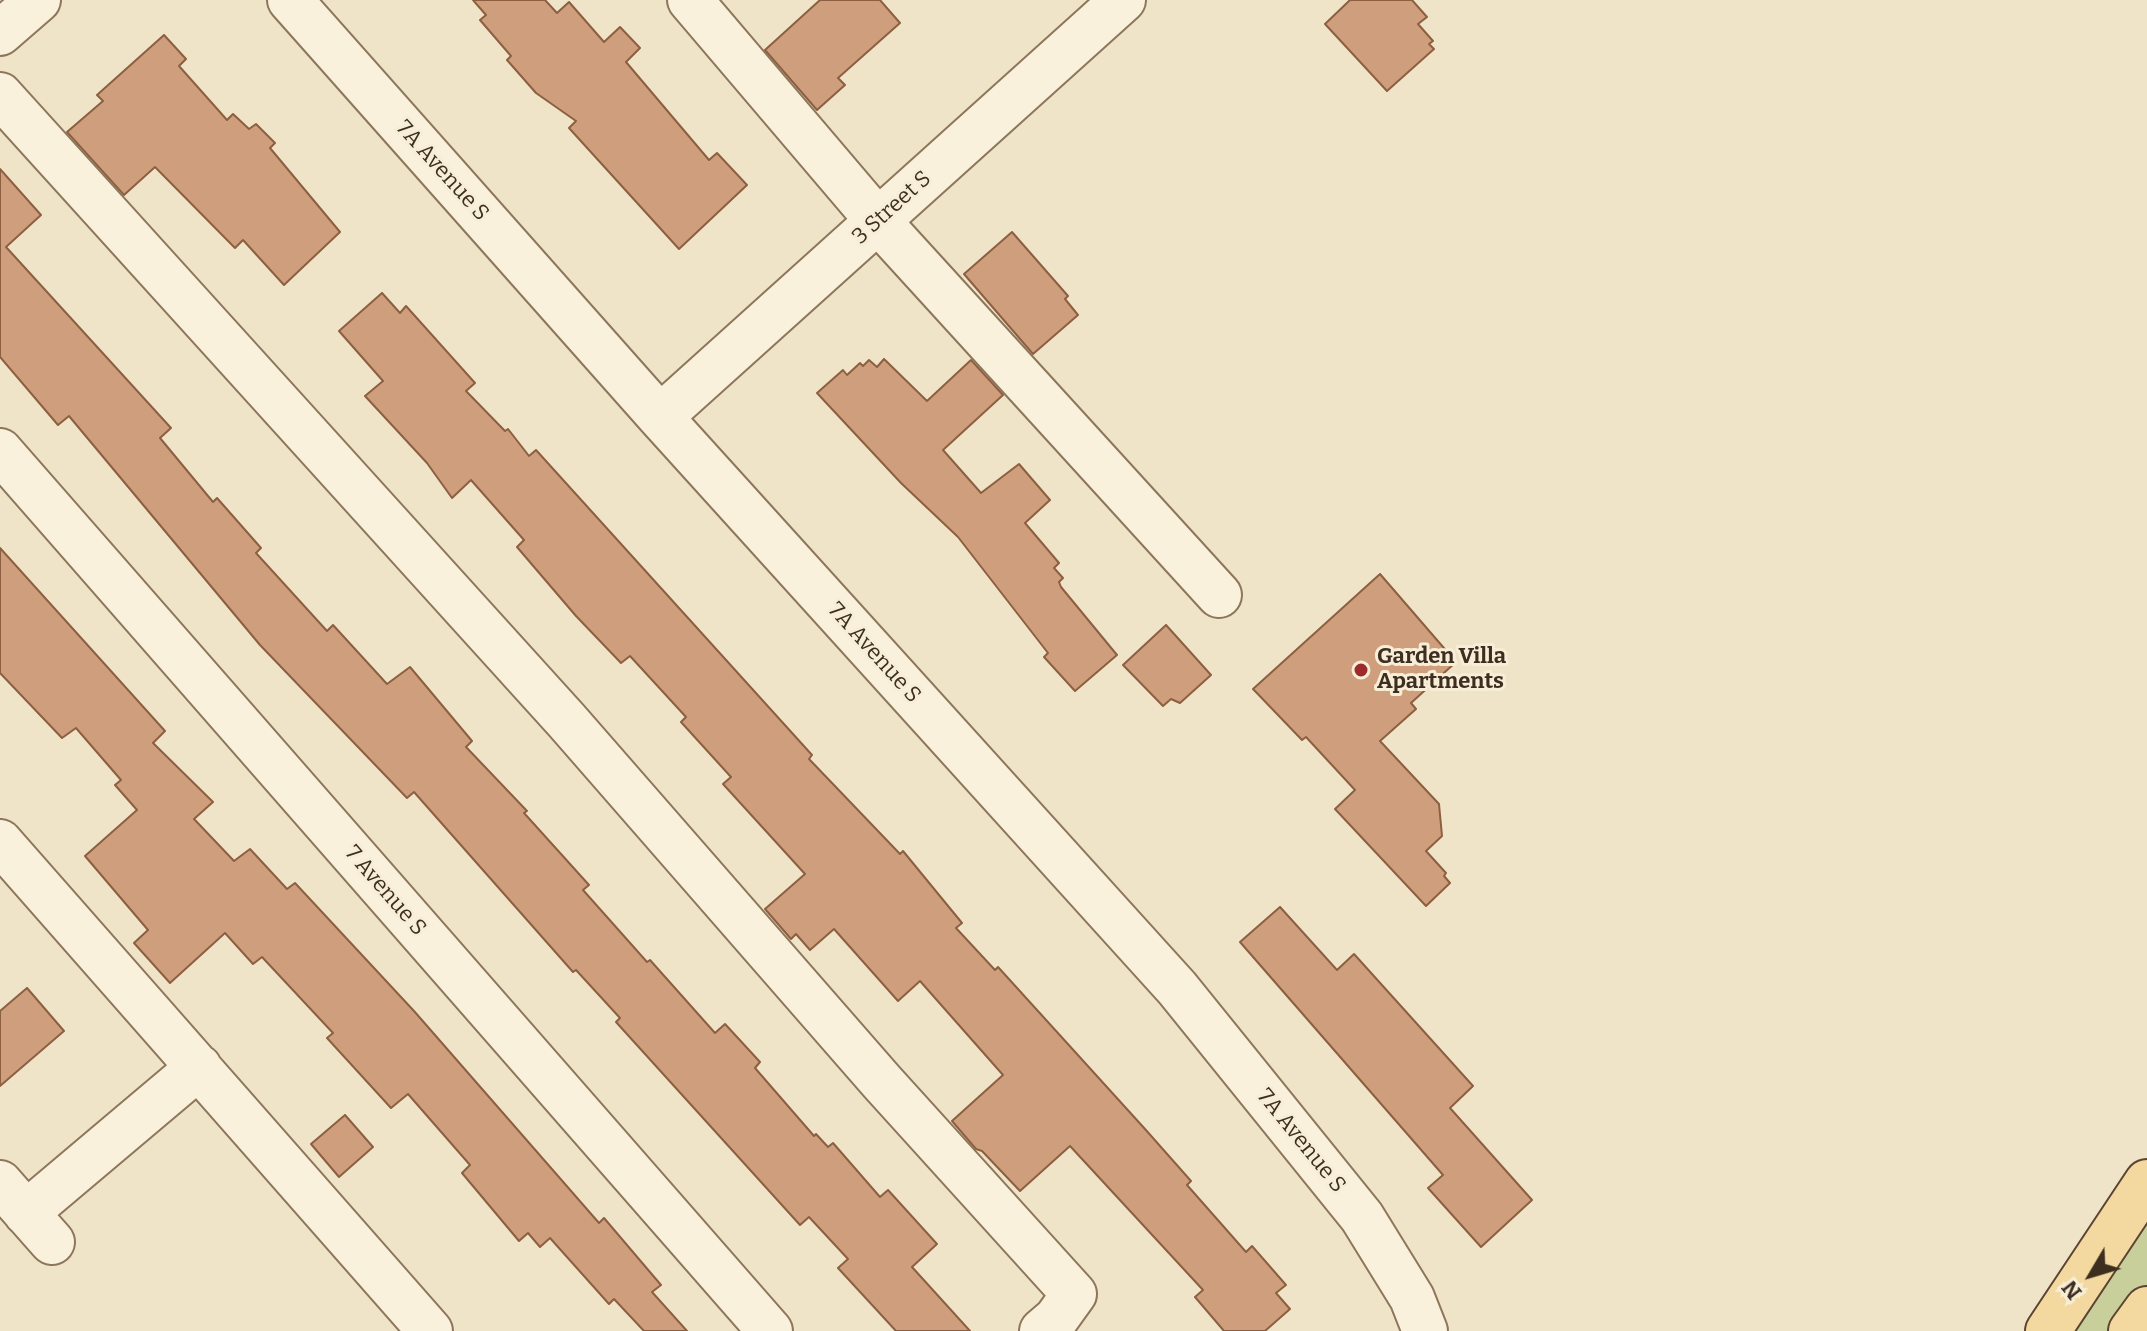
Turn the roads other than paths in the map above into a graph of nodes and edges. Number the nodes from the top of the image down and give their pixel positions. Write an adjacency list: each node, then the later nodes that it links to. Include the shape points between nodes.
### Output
1 (38, 0): 5 (street)
2 (290, 0): 8 (street, 7A Avenue S)
3 (690, 0): 7 (street)
4 (1123, 0): 7 (street, 3 Street S)
5 (0, 33)
6 (0, 95): 18 (street, via 567,721 1074,1294)
7 (878, 221): 8 (street, 3 Street S); 10 (street)
8 (660, 417): 19 (street, 7A Avenue S, via 1177,988 1362,1217 1412,1298)
9 (0, 451): 17 (street, 7 Avenue S)
10 (1219, 595)
11 (0, 842): 12 (street)
12 (199, 1067): 14 (street); 16 (street)
13 (2147, 1182): 20 (main road)
14 (26, 1213)
15 (2147, 1309): 21 (main road)
16 (430, 1331)
17 (770, 1331)
18 (1042, 1331)
19 (1425, 1331)
20 (2048, 1331)
21 (2131, 1331)

